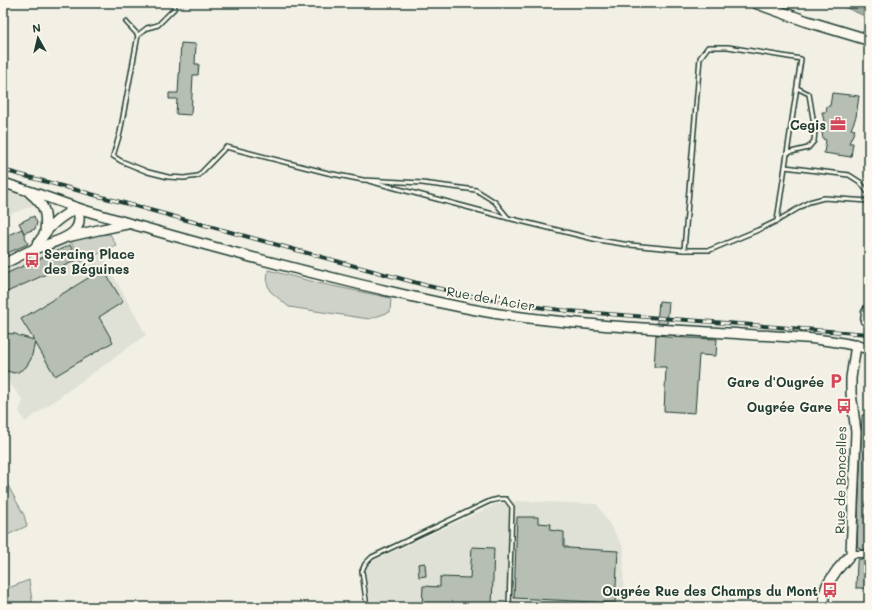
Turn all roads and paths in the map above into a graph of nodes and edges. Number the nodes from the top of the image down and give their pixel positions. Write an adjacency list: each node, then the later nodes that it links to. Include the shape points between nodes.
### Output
1 (174, 3): 4 (lane, via 174,9 158,25)
2 (756, 3): 5 (main road)
3 (126, 22): 4 (lane)
4 (138, 35): 9 (lane, via 120,133 113,156 117,159 168,178 184,178 198,176 226,147)
5 (869, 40)
6 (797, 88): 7 (lane); 7 (lane, via 809,94 815,130 814,141 808,148); 21 (lane, via 801,59 728,47 708,47 700,58)
7 (787, 153): 8 (lane)
8 (785, 167): 12 (lane, via 849,175 860,182); 16 (lane)
9 (363, 180): 15 (lane); 15 (lane, via 422,183 476,190 495,202)
10 (3, 183): 11 (main road, Rue de l'Acier)
11 (24, 189): 14 (main road, Rue de l'Acier); 18 (main road, via 43,206)
12 (869, 194)
13 (869, 201): 16 (lane, via 824,198 809,202)
14 (77, 208): 17 (main road, Rue de l'Acier); 18 (main road, via 59,218); 19 (main road, via 80,222)
15 (508, 218): 21 (lane, via 598,240)
16 (777, 221): 21 (lane, via 710,250)
17 (130, 223): 19 (main road); 25 (main road, Rue de l'Acier, via 329,277 472,309 592,325 772,336)
18 (45, 232): 20 (main road)
19 (66, 238): 20 (main road)
20 (34, 249): 22 (main road)
21 (684, 250)
22 (3, 264)
23 (869, 306): 24 (street)
24 (864, 321)
25 (856, 345): 26 (main road, Rue de l'Acier); 27 (main road, Rue de Boncelles, via 851,378 856,432)
26 (869, 349)
27 (851, 554): 28 (street); 31 (main road, via 827,585)
28 (869, 554)
29 (366, 607): 30 (lane, via 362,571 372,557 499,499 506,499 512,507)
30 (509, 607)
31 (824, 607)

